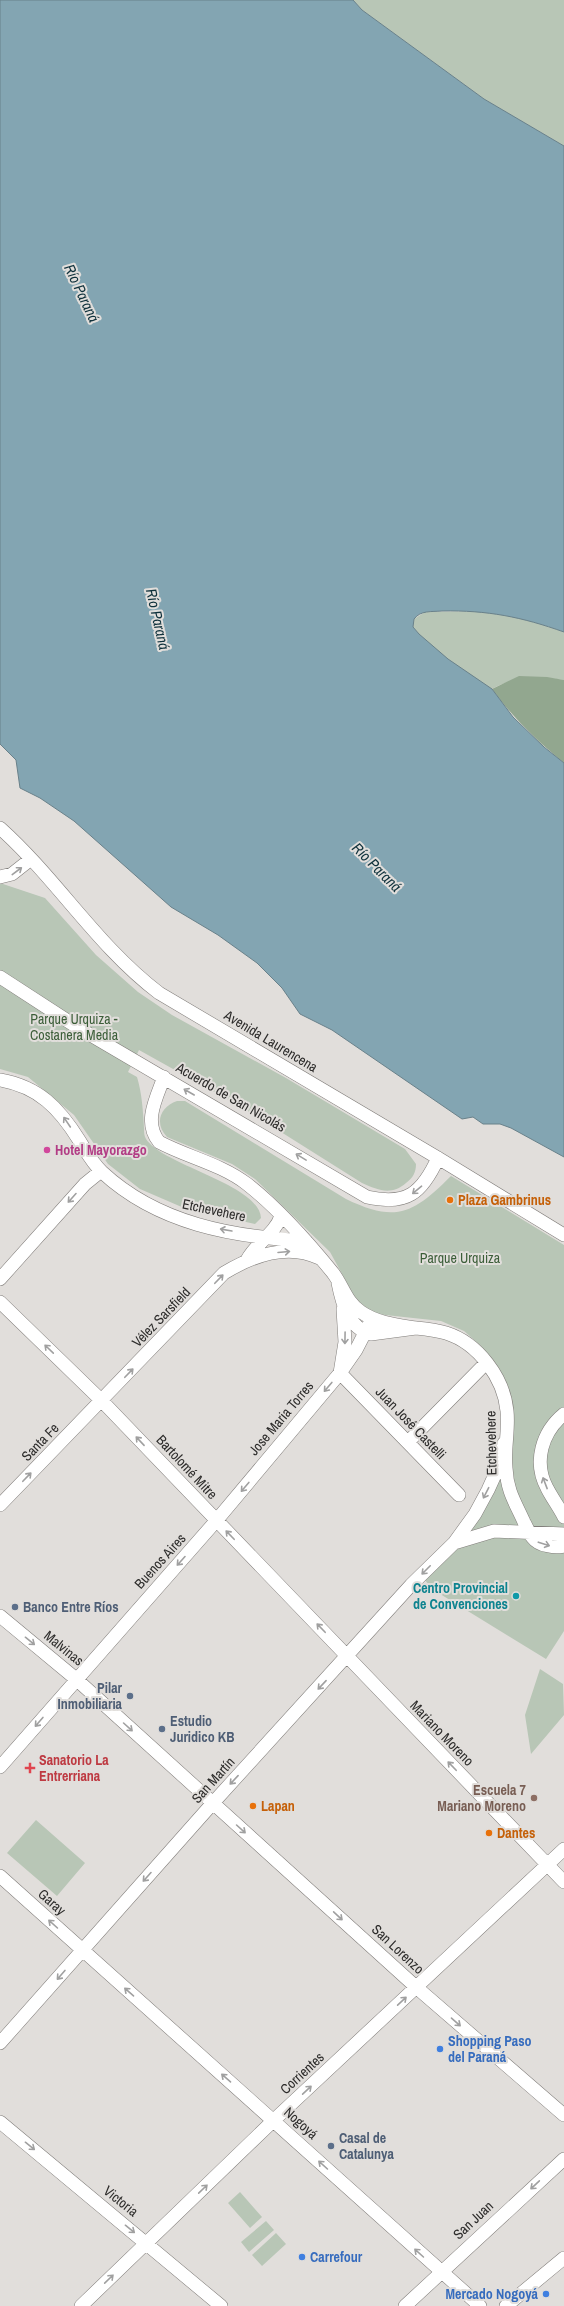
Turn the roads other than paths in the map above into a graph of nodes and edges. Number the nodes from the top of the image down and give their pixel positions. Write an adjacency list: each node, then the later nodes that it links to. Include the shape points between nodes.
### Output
1 (0, 828): 2 (street, Avenida Laurencena)
2 (31, 859): 3 (street, one-way to 2, via 12,874); 7 (street, Avenida Laurencena, via 102,942 139,978 159,993)
3 (0, 877)
4 (0, 977): 5 (street, Acuerdo de San Nicolás, via 57,1015)
5 (164, 1077): 7 (street, Acuerdo de San Nicolás, one-way to 5, via 421,1187 409,1196 398,1200 367,1197); 9 (street, Etchevehere, via 151,1121 153,1135 159,1142 245,1182)
6 (0, 1080): 8 (street, Etchevehere, one-way to 6, via 55,1106 22,1086)
7 (438, 1158): 10 (street, Avenida Laurencena)
8 (101, 1171): 11 (street, Etchevehere, one-way to 8, via 174,1218 147,1206); 15 (street, one-way to 15, via 85,1184)
9 (281, 1216): 11 (street, Vélez Sarsfield, via 274,1230); 12 (street)
10 (564, 1235)
11 (264, 1239): 12 (street, Etchevehere); 14 (street, Vélez Sarsfield)
12 (306, 1240): 13 (street)
13 (321, 1258): 14 (street, Vélez Sarsfield, one-way to 13, via 269,1254 300,1251); 16 (street, Etchevehere)
14 (247, 1260): 24 (street, Vélez Sarsfield, one-way to 14, via 224,1274)
15 (0, 1279)
16 (338, 1283): 18 (street, Etchevehere); 19 (street, Etchevehere, via 351,1303)
17 (0, 1302): 24 (street, Bartolomé Mitre, one-way to 17)
18 (342, 1303): 21 (street, Etchevehere); 23 (street, one-way to 23, via 345,1342)
19 (372, 1319): 20 (street, Etchevehere); 21 (street)
20 (416, 1328): 21 (street, Etchevehere, via 371,1334); 22 (street, Etchevehere, via 446,1333 460,1340)
21 (364, 1332): 23 (street, Jose Maria Torres, via 356,1350)
22 (486, 1363): 26 (street); 27 (street, Etchevehere, via 499,1381 505,1398 507,1423)
23 (340, 1373): 26 (street, Juan José Castelli); 31 (street, Jose Maria Torres, one-way to 31)
24 (102, 1401): 29 (street, Santa Fe, one-way to 24); 31 (street, Bartolomé Mitre, one-way to 24)
25 (564, 1414): 30 (street, one-way to 25, via 546,1487 540,1461 547,1432)
26 (408, 1442): 28 (street, Juan José Castelli)
27 (504, 1443): 32 (street, Etchevehere, via 510,1492); 34 (street, San Martín, one-way to 34, via 498,1468 488,1490 475,1514)
28 (459, 1495)
29 (0, 1505)
30 (564, 1517)
31 (216, 1521): 37 (street, Bartolomé Mitre, one-way to 31); 38 (street, Buenos Aires, one-way to 38)
32 (528, 1531): 33 (street); 34 (street, via 494,1531); 35 (street, Etchevehere, one-way to 35, via 538,1542)
33 (564, 1534)
34 (454, 1543): 37 (street, San Martín, one-way to 37, via 411,1585)
35 (564, 1546)
36 (0, 1616): 38 (street, Malvinas, one-way to 38)
37 (348, 1656): 40 (street, San Martín, one-way to 40); 42 (street, Mariano Moreno, one-way to 37)
38 (76, 1679): 39 (street, Buenos Aires, one-way to 39); 40 (street, Malvinas, one-way to 40)
39 (0, 1767)
40 (212, 1804): 45 (street, San Martín, one-way to 45); 46 (street, San Lorenzo, one-way to 46)
41 (564, 1849): 42 (street, Corrientes)
42 (547, 1865): 44 (street, Mariano Moreno); 46 (street, Corrientes)
43 (0, 1876): 45 (street, Garay, one-way to 43)
44 (564, 1882)
45 (82, 1951): 47 (street, San Martín, one-way to 47); 49 (street, Nogoyá, one-way to 45)
46 (416, 1987): 48 (street, San Lorenzo, one-way to 48); 49 (street, Corrientes, one-way to 46)
47 (0, 2043)
48 (564, 2116)
49 (274, 2120): 52 (street, Corrientes, one-way to 49); 54 (street, Nogoyá, one-way to 49)
50 (0, 2122): 52 (street, Victoria, one-way to 52)
51 (564, 2159): 54 (street, San Juan, one-way to 54)
52 (147, 2243): 55 (street, Corrientes, one-way to 52); 56 (street, Victoria)
53 (564, 2258): 59 (street)
54 (440, 2272): 57 (street, San Juan); 58 (street, Nogoyá)
55 (81, 2306)
56 (221, 2306)
57 (405, 2306)
58 (480, 2306)
59 (506, 2306)

